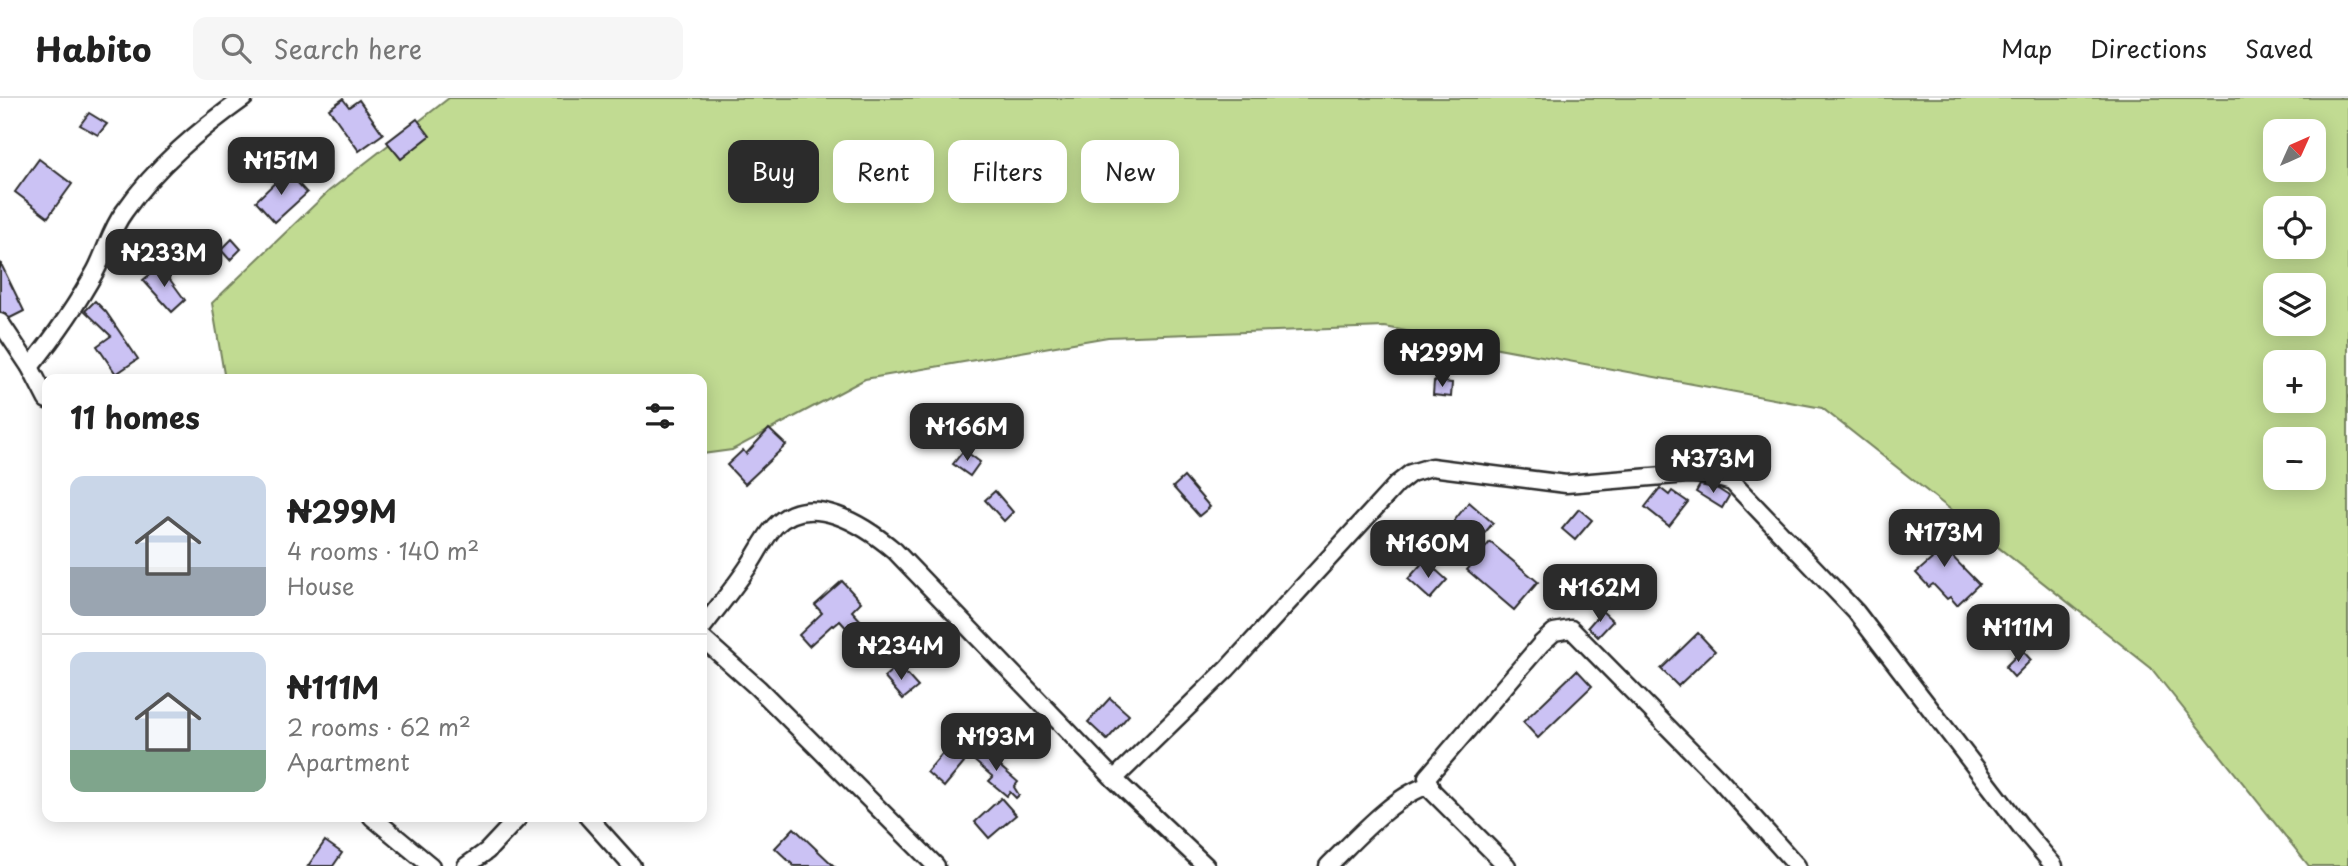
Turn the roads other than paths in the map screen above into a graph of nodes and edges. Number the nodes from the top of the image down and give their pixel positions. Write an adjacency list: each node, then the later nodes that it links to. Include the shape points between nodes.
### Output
1 (244, 98): 3 (street, via 170,158 123,212 60,330)
2 (0, 322): 3 (street)
3 (30, 367): 4 (street)
4 (42, 390)
5 (707, 621): 7 (street, via 776,526 796,511 828,512 866,530 895,551)
6 (707, 642): 15 (street)
7 (1114, 779): 16 (street); 20 (street, via 1227,669 1411,473 1431,467 1566,484 1708,475 1731,482 1856,612)
8 (1430, 785): 17 (street, via 1405,796); 18 (street); 19 (street, via 1427,777 1541,644 1554,632 1571,629 1719,779)
9 (378, 822): 12 (street)
10 (514, 822): 13 (street)
11 (592, 822): 14 (street)
12 (431, 866)
13 (466, 866)
14 (632, 866)
15 (936, 866)
16 (1206, 866)
17 (1328, 866)
18 (1507, 866)
19 (1797, 866)
20 (2054, 866)

